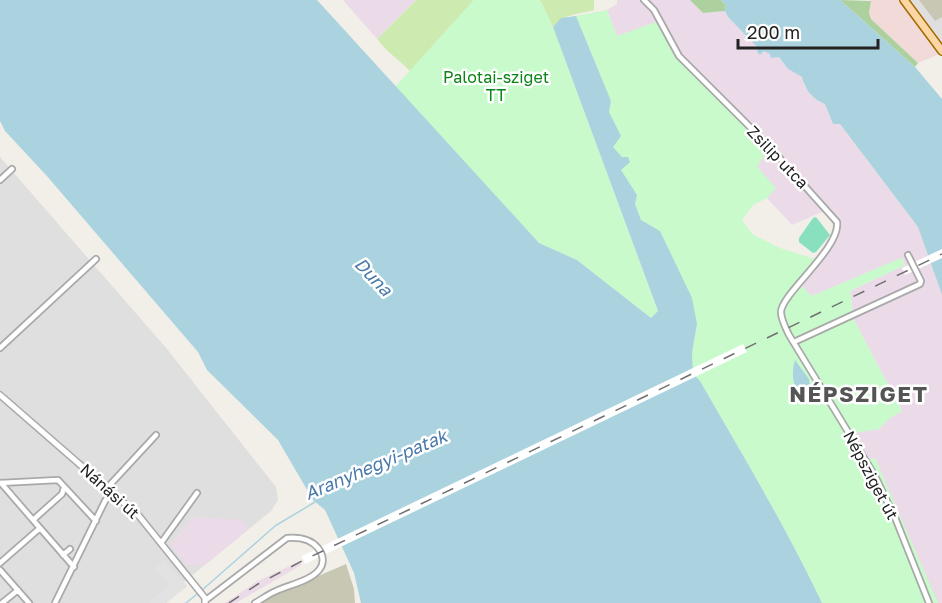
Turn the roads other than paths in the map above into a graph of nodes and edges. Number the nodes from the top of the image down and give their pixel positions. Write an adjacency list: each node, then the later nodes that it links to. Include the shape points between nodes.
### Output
1 (644, 0): 8 (street, Zsilip utca, via 654,10 679,56 767,144 837,222 836,233 783,304)
2 (904, 0): 3 (main road)
3 (942, 51)
4 (12, 169): 5 (street)
5 (0, 180)
6 (908, 255): 9 (street, via 920,285)
7 (96, 259): 10 (street)
8 (783, 322): 9 (street, Népsziget út)
9 (794, 342): 32 (street, Népsziget út, via 874,476)
10 (0, 348)
11 (0, 395): 15 (street, Nánási út)
12 (156, 435): 15 (street)
13 (0, 483): 14 (street, via 58,480); 17 (street)
14 (64, 488): 17 (street); 18 (street)
15 (109, 490): 18 (street); 20 (street, Nánási út, via 139,516)
16 (197, 493): 20 (street)
17 (33, 520): 19 (street)
18 (96, 521): 24 (street)
19 (40, 528): 22 (street); 23 (street)
20 (161, 543): 27 (street, Nánási út)
21 (70, 549): 22 (street)
22 (63, 555): 24 (street)
23 (0, 563)
24 (74, 567): 30 (street)
25 (1, 573): 26 (street)
26 (18, 590): 28 (street); 29 (street)
27 (205, 600): 31 (street, via 287,538 307,540 319,549 322,564 312,575)
28 (2, 603)
29 (29, 603)
30 (55, 603)
31 (255, 603)
32 (929, 603)

